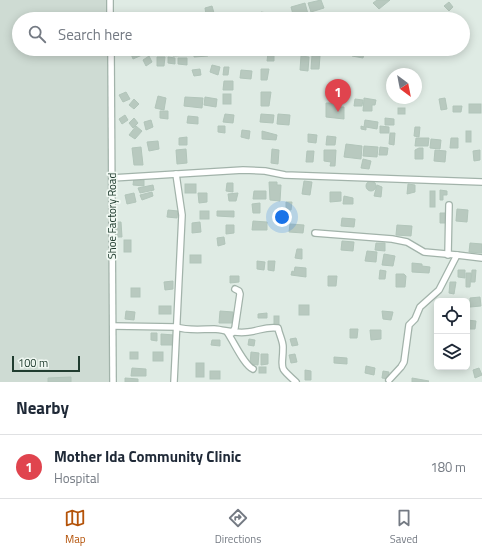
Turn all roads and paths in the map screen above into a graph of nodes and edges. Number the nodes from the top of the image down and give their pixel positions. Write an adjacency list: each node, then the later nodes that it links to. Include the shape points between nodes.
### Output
1 (110, 0): 2 (street)
2 (110, 12)
3 (111, 56): 5 (street, Shoe Factory Road)
4 (176, 174): 5 (street); 6 (street, via 243,170 285,175); 14 (street, via 182,216)
5 (112, 178): 13 (street, Shoe Factory Road)
6 (482, 182)
7 (449, 205): 9 (street)
8 (315, 233): 9 (street, via 400,240 424,252)
9 (448, 255): 10 (street)
10 (457, 255): 11 (street); 17 (street, via 439,290 420,307 415,319 408,325 404,362)
11 (482, 258)
12 (235, 289): 15 (street, via 239,290 240,294 235,328)
13 (112, 326): 14 (street); 18 (street, Shoe Factory Road)
14 (176, 328): 15 (street, via 215,329); 19 (street)
15 (230, 333): 16 (street, via 248,366); 20 (street, via 278,328 283,346 281,365 285,373)
16 (253, 369)
17 (389, 380)
18 (113, 382)
19 (174, 382)
20 (296, 382)

